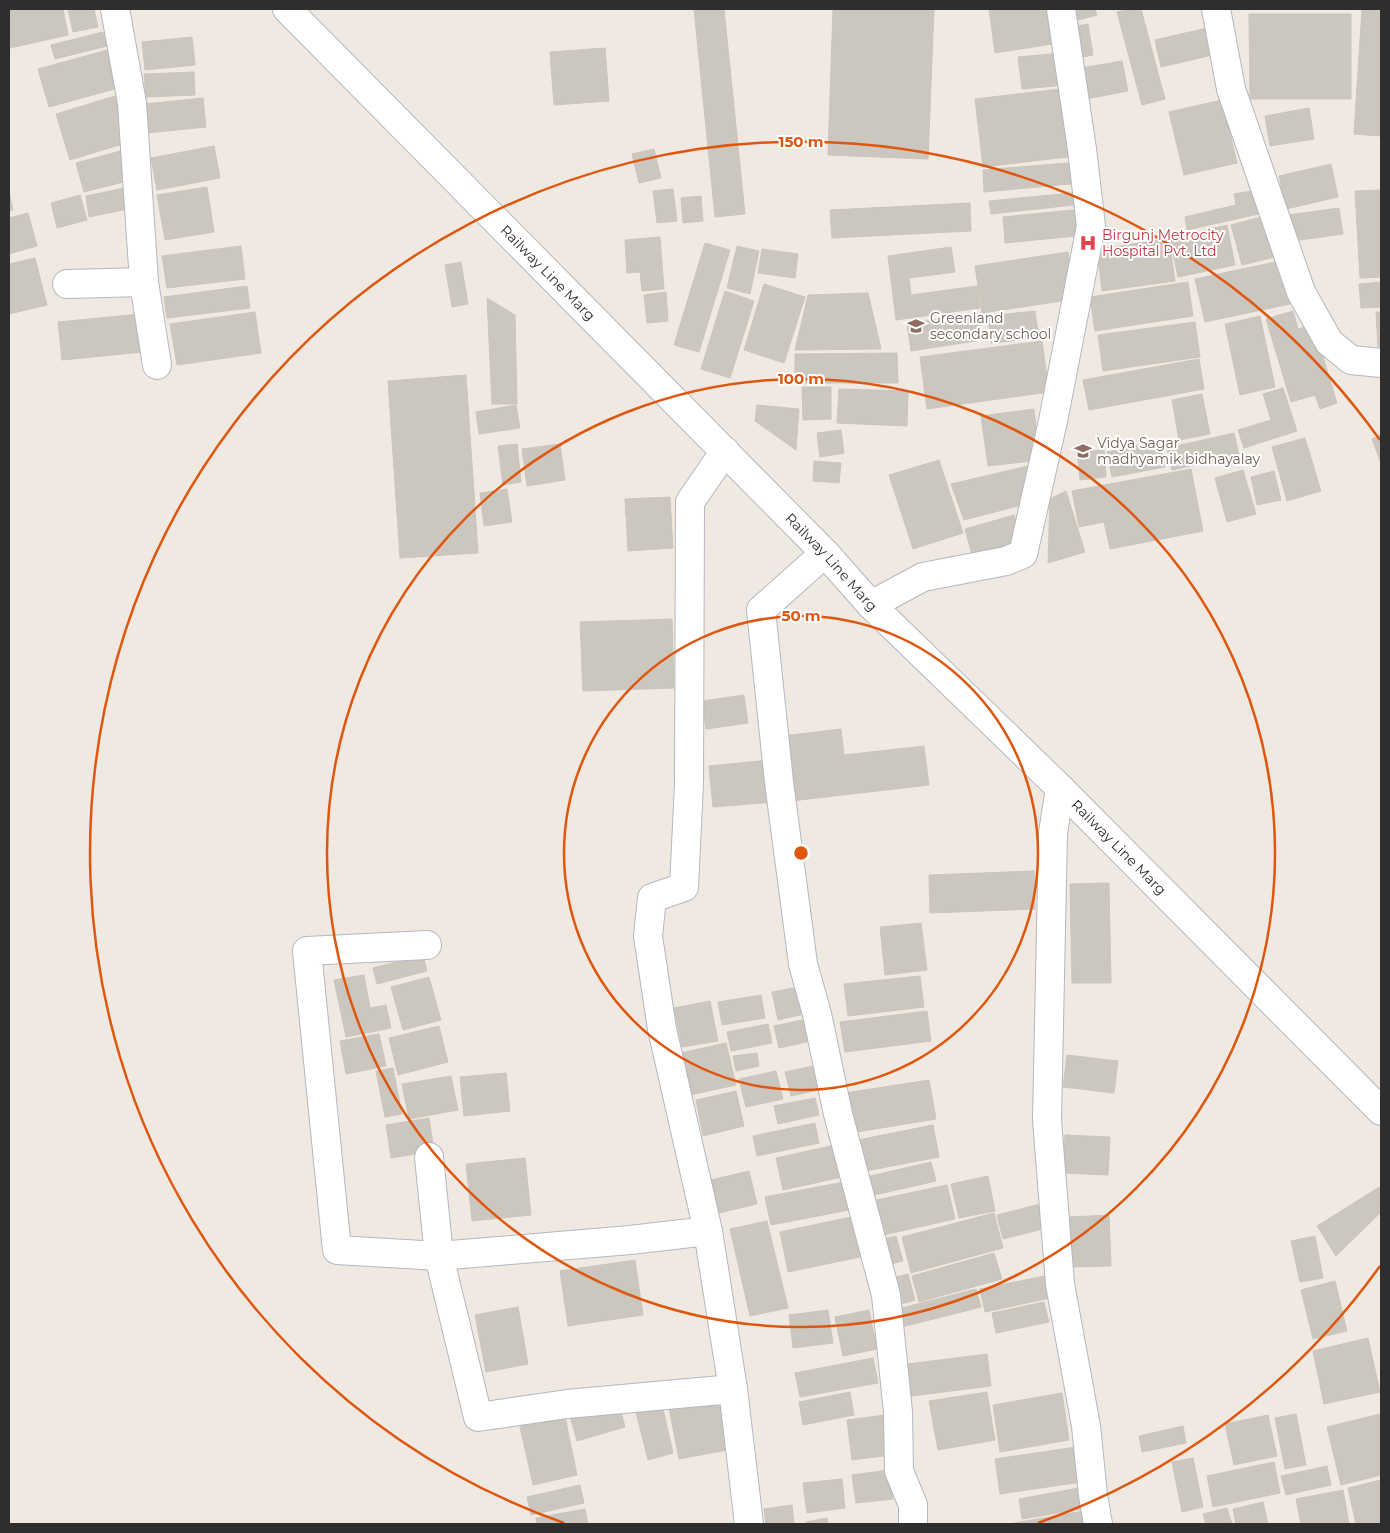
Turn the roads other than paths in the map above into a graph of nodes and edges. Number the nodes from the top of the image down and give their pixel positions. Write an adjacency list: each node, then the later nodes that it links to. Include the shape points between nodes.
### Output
1 (114, 9): 5 (street, via 132,103)
2 (287, 9): 9 (street, Railway Line Marg)
3 (1061, 9): 11 (street, via 1091,226 1024,554 1006,561 923,577)
4 (1216, 9): 7 (street, via 1231,90 1301,292 1330,342 1351,360)
5 (144, 282): 6 (street); 8 (street)
6 (67, 284)
7 (1381, 363)
8 (157, 365)
9 (725, 451): 10 (street, Railway Line Marg); 16 (street, via 690,502 684,887 652,898 648,936 662,1029)
10 (826, 553): 11 (street, Railway Line Marg); 20 (street, via 761,610 803,964 838,1114 886,1295 898,1412 899,1472 913,1505)
11 (871, 605): 12 (street, Railway Line Marg)
12 (1060, 788): 14 (street, Railway Line Marg); 21 (street, via 1053,833 1047,1120 1060,1284 1086,1426)
13 (427, 945): 17 (street, via 307,951 337,1250)
14 (1381, 1111)
15 (429, 1157): 17 (street)
16 (708, 1231): 17 (street); 18 (street)
17 (439, 1256): 18 (street, via 478,1417 567,1404)
18 (733, 1390): 19 (street)
19 (749, 1524)
20 (913, 1524)
21 (1098, 1524)

